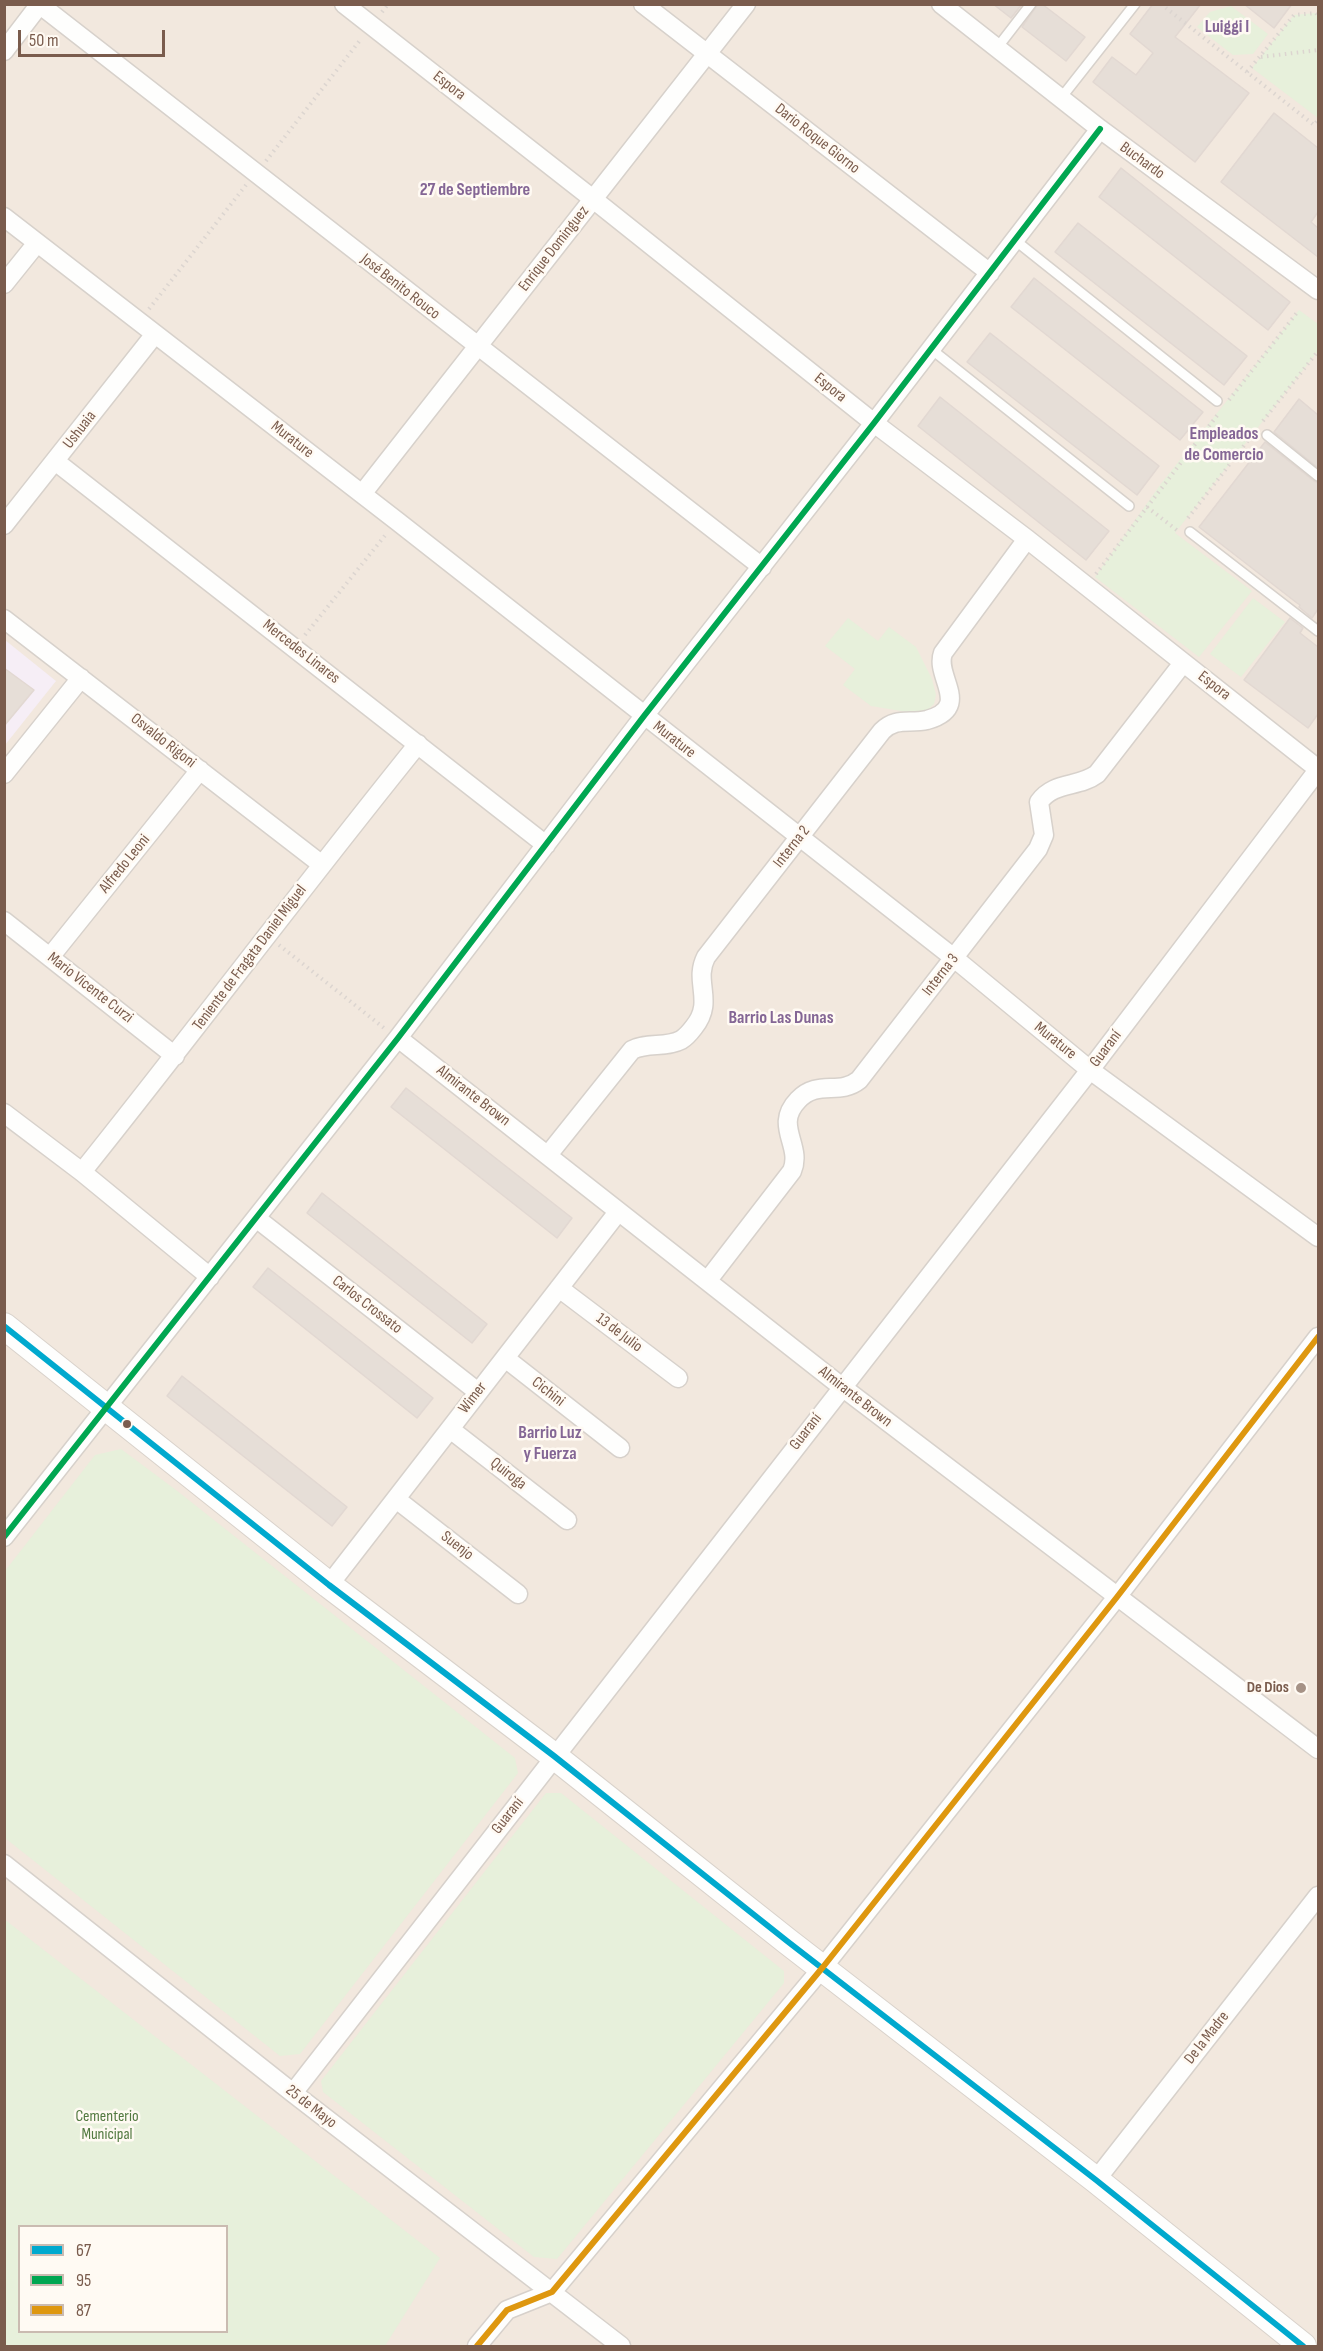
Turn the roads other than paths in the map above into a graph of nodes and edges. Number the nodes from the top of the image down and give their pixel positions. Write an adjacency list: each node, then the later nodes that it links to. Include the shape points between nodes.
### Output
1 (344, 4): 13 (street, Espora)
2 (643, 4): 10 (street, Dario Roque Giorno)
3 (746, 4): 10 (street, Enrique Dominguez)
4 (941, 4): 8 (street, Buchardo)
5 (1031, 4): 8 (lane)
6 (1135, 4): 11 (lane)
7 (40, 5): 9 (street); 21 (street, José Benito Rouco)
8 (997, 48): 11 (street, Buchardo)
9 (4, 51)
10 (707, 54): 13 (street, Enrique Dominguez); 17 (street, Dario Roque Giorno)
11 (1061, 98): 12 (street, Buchardo)
12 (1100, 129): 15 (street); 19 (street, Buchardo)
13 (593, 199): 21 (street, Enrique Dominguez); 24 (street, Espora)
14 (4, 217): 16 (street, Murature)
15 (1016, 241): 17 (street); 23 (lane)
16 (37, 243): 18 (street); 20 (street, Murature)
17 (990, 273): 22 (street)
18 (4, 284)
19 (1318, 290)
20 (155, 334): 26 (street, Ushuaia); 28 (street, Murature)
21 (477, 347): 28 (street, Enrique Dominguez); 33 (street, José Benito Rouco)
22 (931, 349): 24 (street); 29 (lane)
23 (1217, 401)
24 (874, 423): 32 (street, Espora); 33 (street)
25 (1267, 435): 27 (lane)
26 (55, 461): 30 (street, Ushuaia); 39 (street, Mercedes Linares)
27 (1318, 476)
28 (362, 494): 38 (street, Murature)
29 (1129, 507)
30 (4, 525)
31 (1190, 532): 35 (lane)
32 (1027, 540): 36 (street, Espora); 43 (street, Interna 2, via 943,653 941,666 950,687 947,707 930,719 889,725)
33 (762, 567): 38 (street)
34 (4, 619): 37 (street, Osvaldo Rigoni)
35 (1318, 631)
36 (1184, 663): 40 (street, Espora); 48 (street, Interna 3, via 1097,774 1046,792 1039,802 1044,835 1038,849)
37 (81, 678): 41 (street, Osvaldo Rigoni); 42 (street)
38 (644, 716): 43 (street, Murature); 44 (street)
39 (418, 744): 44 (street, Mercedes Linares); 45 (street, Teniente de Fragata Daniel Miguel)
40 (1318, 770): 51 (street, Guaraní)
41 (200, 771): 45 (street, Osvaldo Rigoni); 47 (street, Alfredo Leoni)
42 (4, 774)
43 (798, 838): 48 (street, Murature); 53 (street, Interna 2, via 701,966 705,1004 694,1027 674,1043 632,1050)
44 (546, 845): 49 (street)
45 (321, 864): 50 (street, Teniente de Fragata Daniel Miguel)
46 (4, 921): 47 (street, Mario Vicente Curzi)
47 (50, 957): 50 (street, Mario Vicente Curzi)
48 (954, 958): 51 (street, Murature); 59 (street, Interna 3, via 859,1080 845,1088 815,1089 792,1106 787,1126 796,1161 792,1171)
49 (398, 1038): 53 (street, Almirante Brown); 56 (street)
50 (175, 1056): 54 (street, Teniente de Fragata Daniel Miguel)
51 (1090, 1070): 57 (street, Murature); 65 (street, Guaraní)
52 (4, 1113): 54 (street)
53 (548, 1155): 55 (street, Almirante Brown)
54 (82, 1172): 58 (street)
55 (618, 1212): 59 (street, Almirante Brown); 60 (street, Wimer)
56 (256, 1218): 58 (street); 66 (street, Carlos Crossato)
57 (1318, 1236)
58 (210, 1277): 67 (street)
59 (708, 1280): 65 (street, Almirante Brown)
60 (559, 1288): 63 (street, Wimer); 64 (street, 13 de Julio)
61 (4, 1326): 67 (main road)
62 (1318, 1337): 75 (street)
63 (505, 1358): 66 (street, Wimer); 69 (street, Cichini)
64 (678, 1378)
65 (842, 1387): 75 (street, Almirante Brown); 77 (street, Guaraní)
66 (478, 1392): 68 (street, Wimer)
67 (107, 1407): 72 (street); 73 (main road)
68 (450, 1429): 70 (street, Wimer); 71 (street, Quiroga)
69 (620, 1448)
70 (396, 1499): 73 (street, Wimer); 74 (street, Suenjo)
71 (567, 1520)
72 (4, 1537)
73 (329, 1585): 77 (main road)
74 (518, 1594)
75 (1117, 1597): 76 (street, Almirante Brown); 80 (street)
76 (1318, 1749)
77 (554, 1756): 80 (main road); 81 (street, Guaraní)
78 (4, 1864): 81 (street, 25 de Mayo)
79 (1318, 1896): 82 (street, De la Madre)
80 (824, 1967): 82 (main road); 83 (street)
81 (293, 2093): 83 (street, 25 de Mayo)
82 (1096, 2180): 86 (main road)
83 (552, 2292): 84 (street, via 507,2310); 85 (street, 25 de Mayo)
84 (477, 2346)
85 (621, 2346)
86 (1303, 2346)

